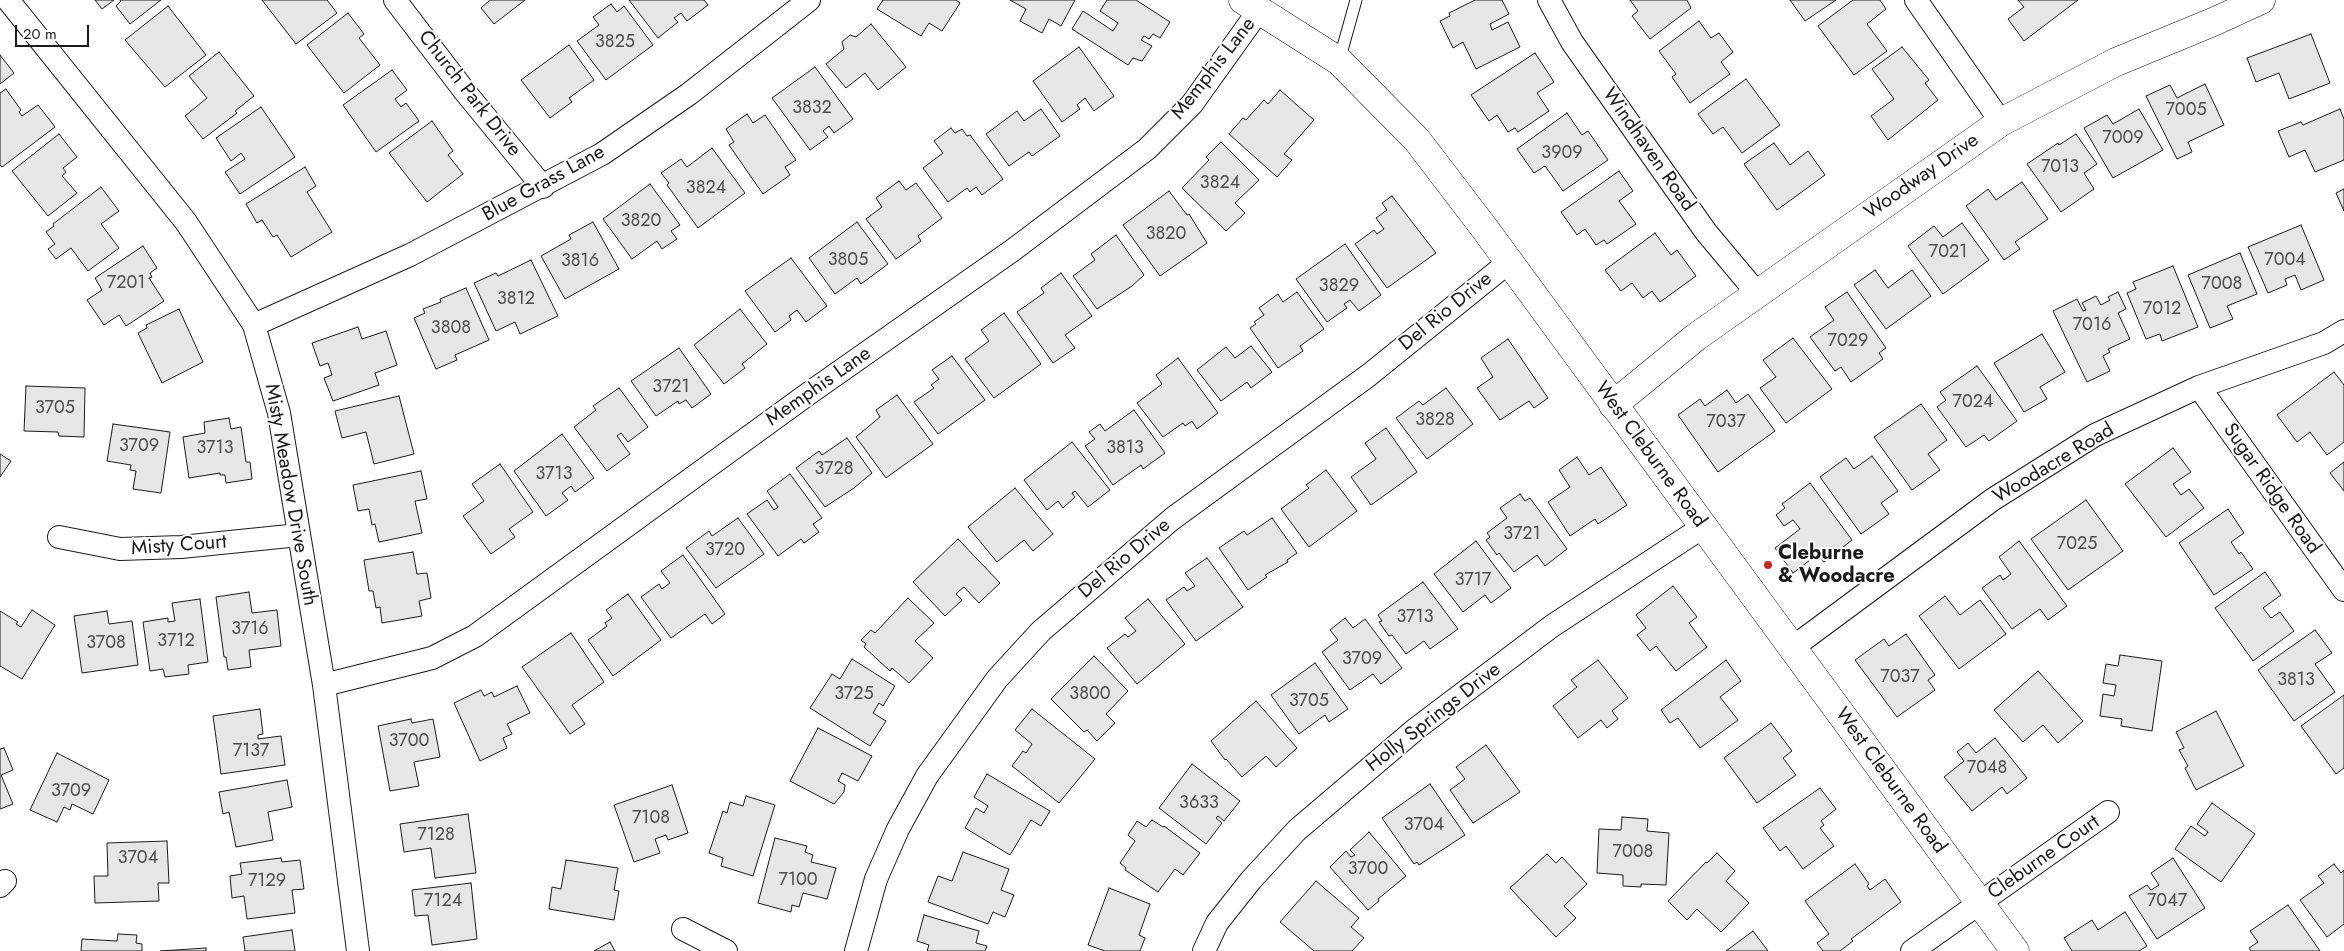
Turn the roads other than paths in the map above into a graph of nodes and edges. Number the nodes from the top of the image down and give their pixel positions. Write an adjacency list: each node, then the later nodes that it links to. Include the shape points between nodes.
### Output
1 (8, 0): 14 (street, Misty Meadow Drive South, via 186,222)
2 (395, 0): 11 (street, Church Park Drive)
3 (809, 0): 11 (street, Blue Grass Lane, via 689,94 602,154)
4 (1356, 0): 9 (lane)
5 (1549, 0): 13 (street, Windhaven Road, via 1572,42 1700,224)
6 (1916, 0): 10 (street)
7 (2261, 0): 10 (street, Woodway Drive, via 2116,62)
8 (1251, 5): 9 (street, West Cleburne Road); 23 (street, Memphis Lane, via 1192,104 1146,149 1013,250 808,394 475,636 432,658)
9 (1339, 61): 12 (street, West Cleburne Road, via 1417,140)
10 (2002, 122): 13 (street, Woodway Drive)
11 (544, 187): 14 (street, Blue Grass Lane, via 410,255)
12 (1509, 262): 17 (street, West Cleburne Road); 29 (street, Del Rio Drive, via 1369,374 1172,519 1041,631 997,680 927,776 876,879)
13 (1757, 293): 17 (street, Woodway Drive, via 1696,337)
14 (254, 325): 19 (street, Misty Meadow Drive South, via 279,413)
15 (2344, 331): 16 (street, Woodacre Road, via 2324,343)
16 (2199, 387): 21 (street, Sugar Ridge Road); 22 (street, Woodacre Road, via 2095,435 1992,500)
17 (1613, 405): 18 (street, West Cleburne Road)
18 (1703, 527): 22 (street, West Cleburne Road); 30 (street, Holly Springs Drive, via 1552,626 1417,728 1296,830 1217,923)
19 (299, 535): 20 (street, Misty Court, via 120,550); 23 (street, Misty Meadow Drive South)
20 (59, 537)
21 (2344, 590)
22 (1792, 648): 25 (street, West Cleburne Road)
23 (324, 685): 27 (street, Misty Meadow Drive South)
24 (2108, 812): 25 (street, Cleburne Court)
25 (1980, 903): 31 (street, Cleburne Court); 32 (street, West Cleburne Road)
26 (683, 928): 28 (street)
27 (358, 951)
28 (726, 951)
29 (856, 951)
30 (1204, 951)
31 (1912, 951)
32 (2015, 951)

